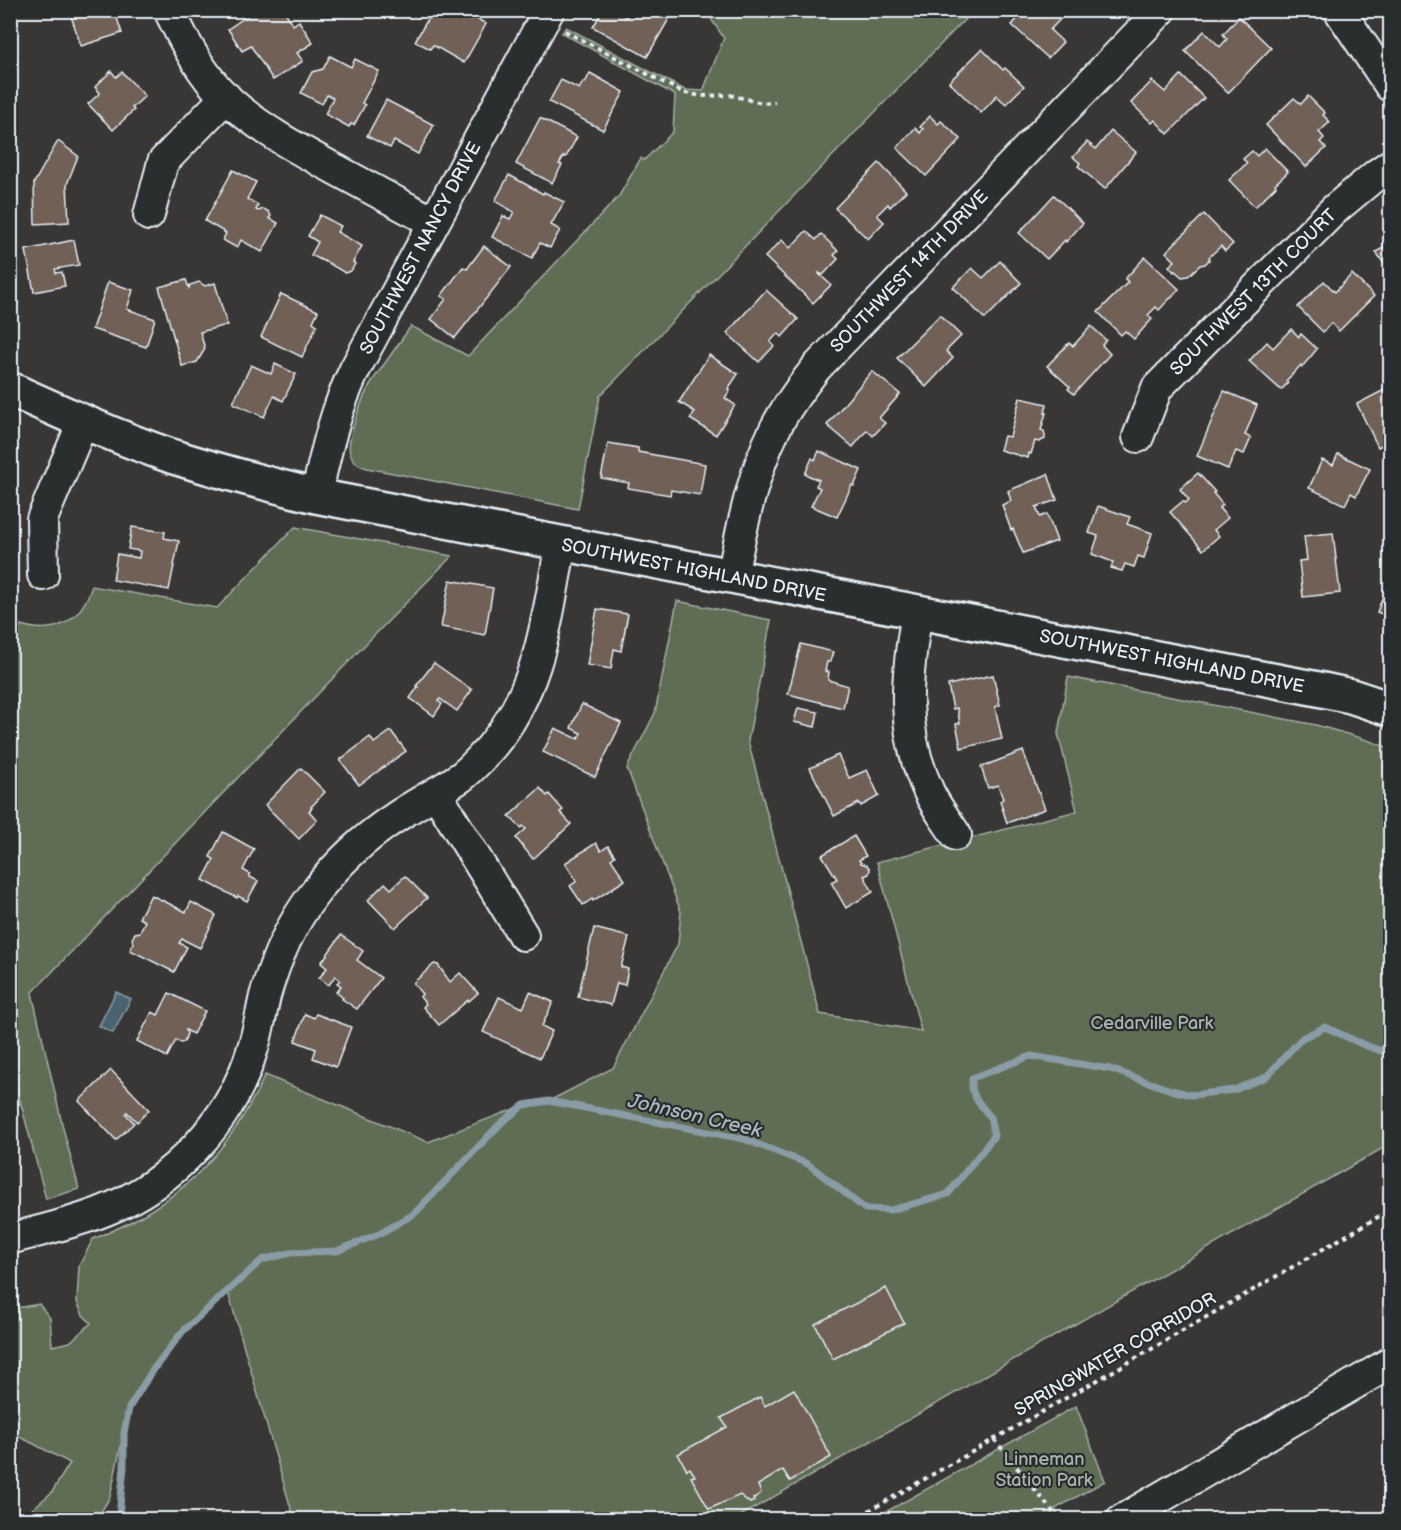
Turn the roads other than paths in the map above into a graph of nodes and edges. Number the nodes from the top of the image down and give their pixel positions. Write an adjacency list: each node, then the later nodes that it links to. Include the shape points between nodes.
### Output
1 (169, 10): 6 (street, via 202,69)
2 (1161, 10): 16 (street, SOUTHWEST 14TH DRIVE, via 825,359 792,399 760,465)
3 (1339, 10): 5 (street)
4 (546, 15): 9 (street, SOUTHWEST NANCY DRIVE)
5 (1390, 86)
6 (226, 97): 8 (street, via 163,162); 9 (street, via 286,142)
7 (1390, 165): 12 (street, SOUTHWEST 13TH COURT, via 1335,209 1157,388)
8 (149, 215)
9 (433, 222): 13 (street, SOUTHWEST NANCY DRIVE, via 344,392)
10 (10, 389): 11 (main road, SOUTHWEST HIGHLAND DRIVE)
11 (83, 422): 13 (main road, SOUTHWEST HIGHLAND DRIVE, via 169,455); 15 (street, via 42,519)
12 (1138, 437)
13 (316, 496): 14 (main road, SOUTHWEST HIGHLAND DRIVE)
14 (561, 544): 16 (main road, SOUTHWEST HIGHLAND DRIVE); 19 (street, via 541,648 518,707 482,758)
15 (43, 576)
16 (732, 577): 17 (main road, SOUTHWEST HIGHLAND DRIVE)
17 (917, 612): 18 (main road, SOUTHWEST HIGHLAND DRIVE, via 1318,689); 20 (street, via 907,682 911,741 930,795)
18 (1390, 709)
19 (436, 793): 21 (street); 22 (street, via 374,832 350,852 312,896 273,971 252,1053 238,1086 209,1131 189,1153 137,1195 106,1210)
20 (956, 835)
21 (523, 934)
22 (10, 1239)
23 (1390, 1363): 24 (street)
24 (1122, 1520)

